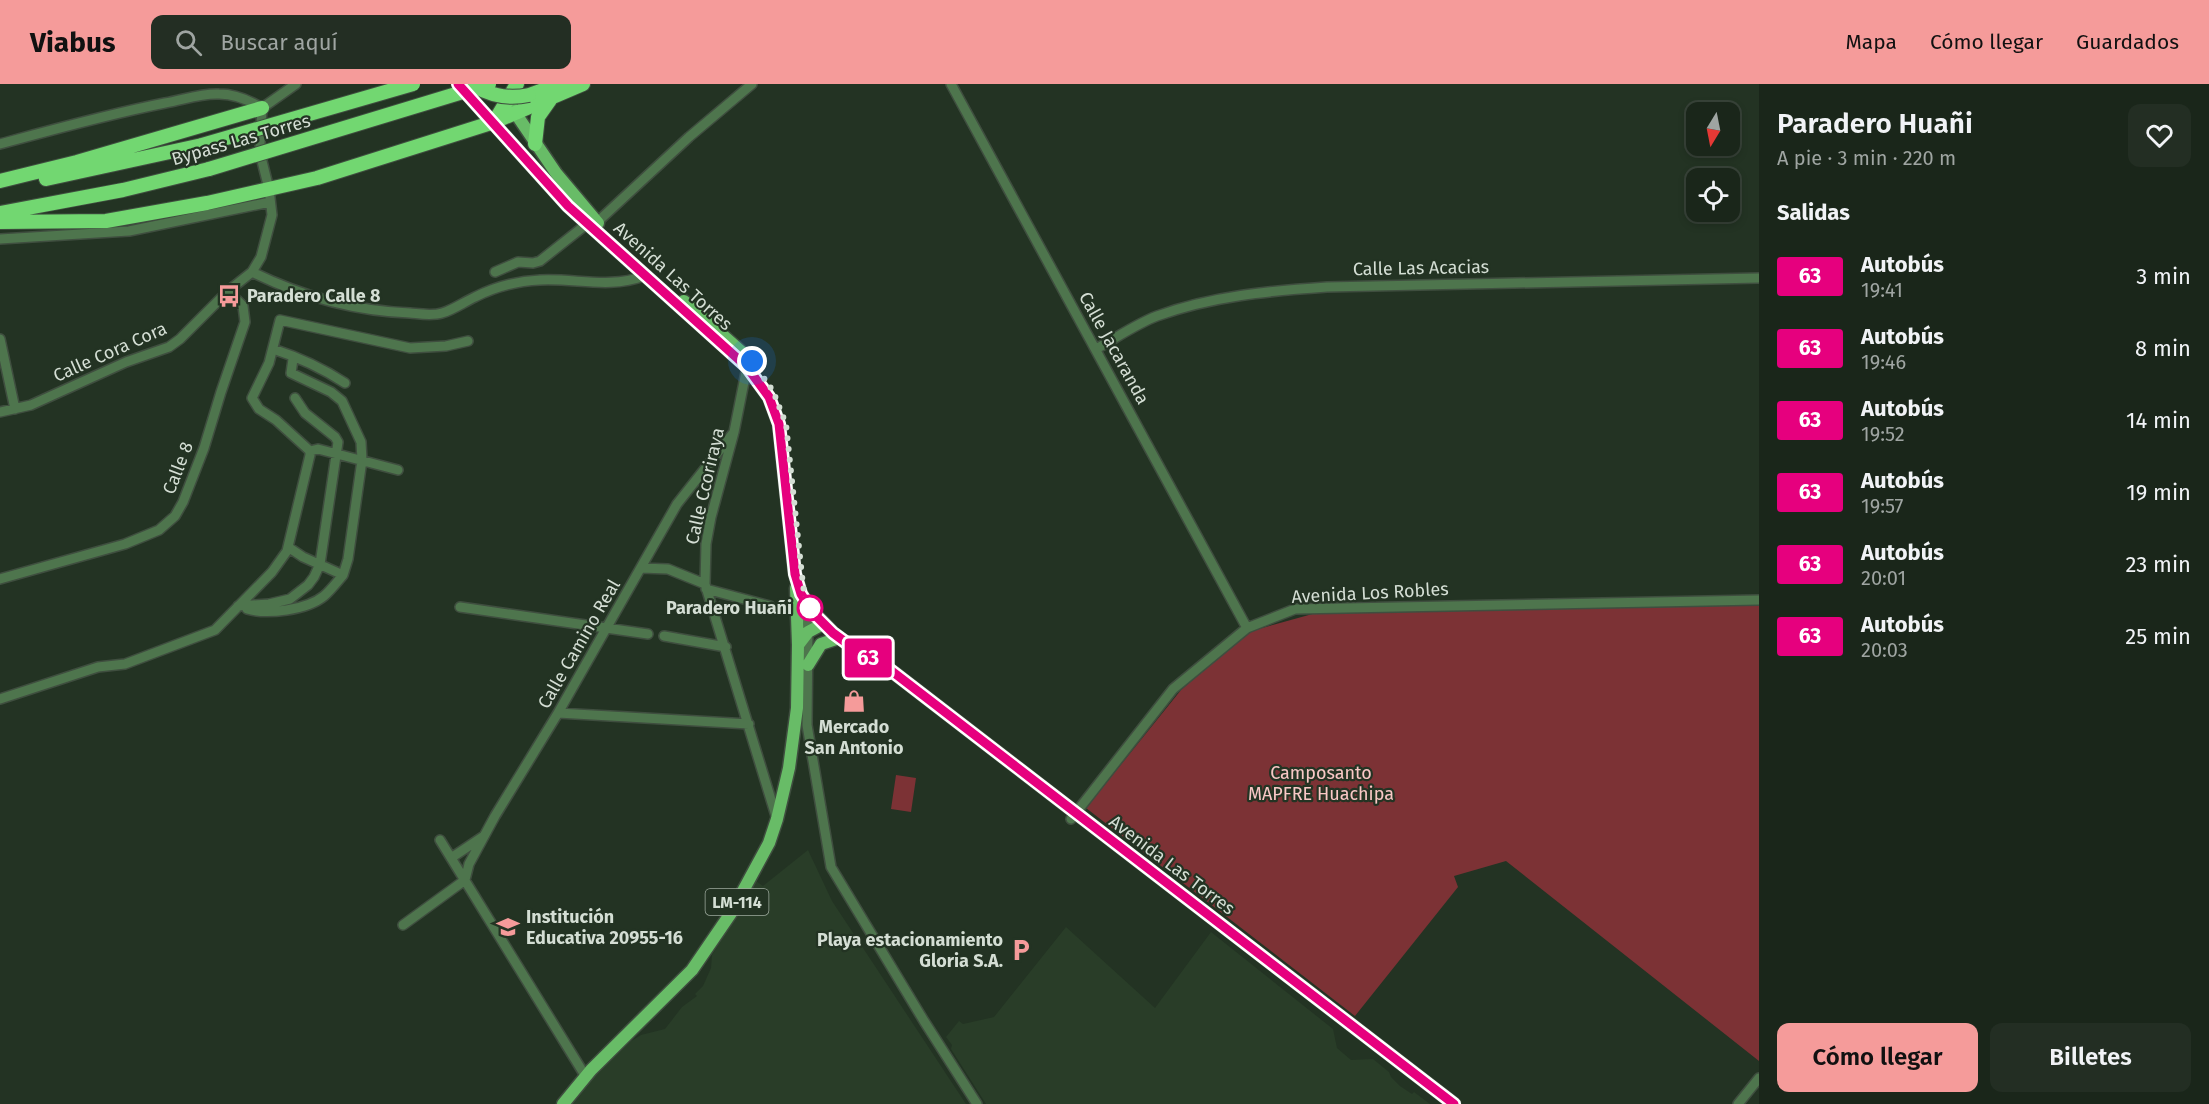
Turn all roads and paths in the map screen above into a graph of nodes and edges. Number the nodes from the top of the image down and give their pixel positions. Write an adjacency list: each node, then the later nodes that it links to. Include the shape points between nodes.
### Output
1 (296, 84): 13 (street)
2 (413, 84): 18 (highway, Bypass Las Torres, bridge, via 202,146 97,169)
3 (458, 84): 15 (main road, Avenida Las Torres / LM-114)
4 (471, 84): 7 (highway, bridge, via 499,96 514,97)
5 (490, 84): 12 (main road, Avenida Las Torres / LM-114); 20 (highway, Bypass Las Torres, bridge, via 209,169)
6 (517, 84): 12 (highway)
7 (560, 84)
8 (583, 84): 11 (highway)
9 (753, 84): 22 (street)
10 (951, 84): 32 (street, Calle Jacaranda)
11 (551, 99): 14 (highway); 17 (highway, via 537,117)
12 (507, 100): 14 (main road, Avenida Las Torres / LM-114); 15 (highway)
13 (262, 108): 16 (street, via 243,98 206,94); 18 (highway); 19 (street, Calle Cora Cora, via 260,144)
14 (515, 113): 15 (highway); 17 (main road, Avenida Las Torres / LM-114)
15 (494, 122): 19 (highway); 22 (main road, Avenida Las Torres / LM-114, via 568,206)
16 (0, 144)
17 (535, 144): 22 (main road, Avenida Las Torres / LM-114)
18 (0, 183)
19 (270, 195): 21 (highway, via 106,221); 23 (street, via 129,231); 24 (street, Calle Cora Cora, via 272,215 268,233)
20 (0, 213)
21 (0, 222)
22 (592, 224): 25 (street, via 540,261 518,262); 26 (main road, Avenida Las Torres / LM-114); 51 (main road, Avenida Las Torres / LM-114, via 736,346 768,382 788,431)
23 (0, 239)
24 (252, 272): 26 (street, via 341,304 391,313 434,315 493,288 511,284 541,280 611,284); 28 (street, Calle Cora Cora)
25 (495, 272)
26 (644, 276): 34 (main road, Avenida Las Torres / LM-114)
27 (1759, 278): 32 (street, Calle Las Acacias, via 1338,286 1273,291 1234,296 1156,316)
28 (228, 291): 37 (street, Calle Cora Cora, via 169,347); 49 (street, Calle 8, via 243,306 245,322 204,448 175,516 159,530 125,544)
29 (0, 339): 37 (street)
30 (468, 341): 31 (street, via 410,348 282,319)
31 (273, 349): 33 (street); 40 (street, via 252,398 255,405)
32 (1096, 349): 58 (street, Calle Jacaranda)
33 (293, 359): 35 (street); 42 (street, via 291,373 332,392 342,401 361,442)
34 (747, 367): 39 (street, Calle Ccoriraya); 47 (main road, Avenida Las Torres / LM-114, via 769,397 779,424)
35 (345, 383)
36 (295, 398): 41 (street, via 305,413 335,437)
37 (15, 410): 38 (street, Calle Cora Cora)
38 (0, 412)
39 (734, 432): 46 (street, Calle Camino Real, via 677,504); 50 (street, Calle Ccoriraya, via 706,544)
40 (309, 451): 41 (street); 44 (street)
41 (337, 454): 42 (street); 45 (street)
42 (362, 460): 43 (street); 48 (street)
43 (398, 470)
44 (288, 547): 45 (street); 53 (street, via 272,572)
45 (320, 564): 48 (street); 53 (street, via 308,585 290,599)
46 (641, 568): 50 (street, via 668,569); 57 (street, Calle Camino Real)
47 (795, 574): 51 (main road, Avenida Las Torres / LM-114); 63 (main road, LM-114)
48 (343, 575): 53 (street, via 323,597 300,608 259,612)
49 (0, 579)
50 (706, 587): 54 (street); 64 (street, Calle Ccoriraya)
51 (805, 600): 56 (main road, Avenida Las Torres); 59 (street)
52 (1759, 600): 58 (street, Avenida Los Robles, via 1295,609)
53 (238, 606): 66 (street, via 214,630 180,645)
54 (770, 606)
55 (460, 607): 57 (street)
56 (823, 624): 59 (main road); 62 (main road, Avenida Las Torres)
57 (607, 627): 60 (street); 67 (street, Calle Camino Real)
58 (1247, 628): 69 (street, Avenida Los Robles, via 1173,689)
59 (808, 632): 63 (main road); 65 (street)
60 (648, 634)
61 (664, 636): 64 (street)
62 (839, 638): 65 (main road, via 821,644); 69 (main road, Avenida Las Torres)
63 (798, 645): 70 (main road, LM-114, via 797,708)
64 (726, 647): 68 (street, Calle Ccoriraya)
65 (808, 665): 79 (street, via 807,725 831,867)
66 (0, 699)
67 (558, 713): 68 (street); 71 (street, Calle Camino Real)
68 (749, 724): 70 (street, Calle Ccoriraya)
69 (1073, 816): 80 (main road, Avenida Las Torres); 81 (main road, Avenida Las Torres)
70 (777, 819): 76 (main road, LM-114, via 769,843 730,913 692,970)
71 (485, 835): 73 (street); 74 (street, Calle Camino Real)
72 (440, 840): 73 (street)
73 (451, 858): 74 (street)
74 (465, 880): 75 (street); 76 (street)
75 (403, 925)
76 (586, 1077): 78 (main road, LM-114)
77 (1759, 1078): 82 (street)
78 (563, 1104)
79 (977, 1104)
80 (1441, 1104)
81 (1454, 1104)
82 (1738, 1104)

